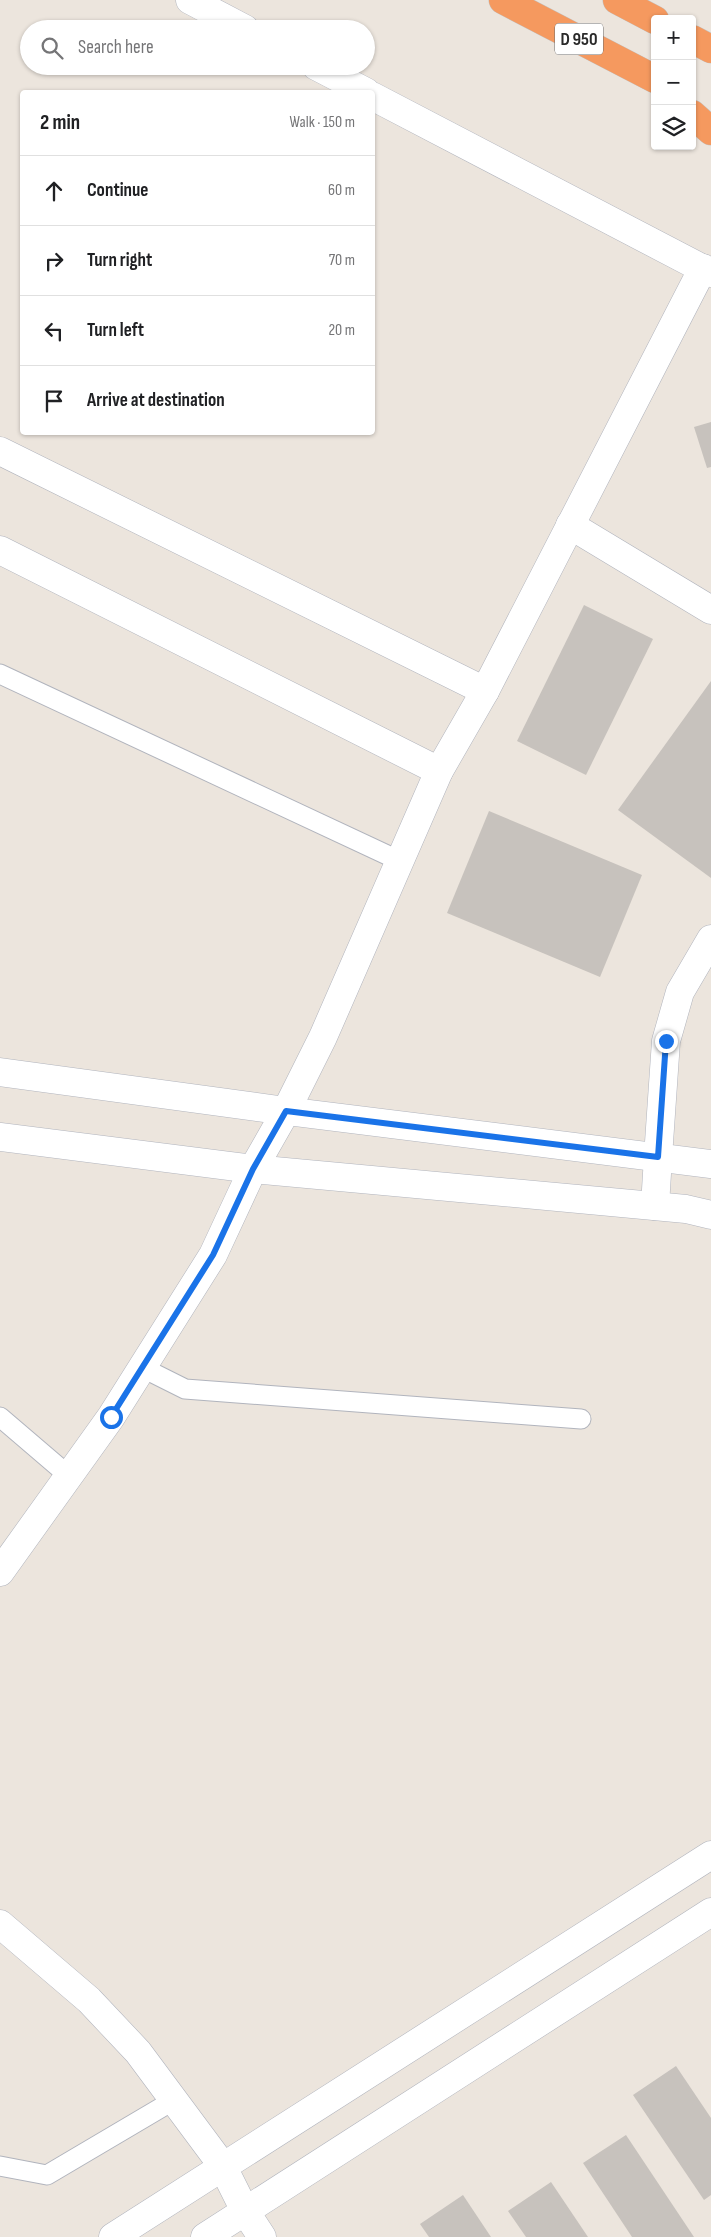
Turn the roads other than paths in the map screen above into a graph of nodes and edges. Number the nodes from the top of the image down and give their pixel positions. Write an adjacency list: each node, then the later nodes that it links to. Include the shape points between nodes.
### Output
1 (190, 0): 5 (street)
2 (503, 0): 9 (highway, D 950)
3 (617, 0): 4 (highway, D 950)
4 (651, 18)
5 (227, 20)
6 (696, 41): 7 (highway)
7 (711, 49)
8 (333, 75): 10 (street)
9 (651, 77)
10 (362, 90)
11 (375, 98): 16 (street)
12 (696, 100): 13 (highway)
13 (711, 108)
14 (696, 118): 15 (highway)
15 (711, 131)
16 (707, 270): 18 (street)
17 (0, 451): 22 (street)
18 (570, 525): 20 (street); 22 (street)
19 (0, 550): 23 (street)
20 (711, 610)
21 (0, 674): 24 (lane)
22 (484, 691): 23 (street)
23 (439, 771): 24 (street)
24 (400, 861): 27 (street, via 324,1038)
25 (711, 939): 29 (street, via 680,992 666,1041)
26 (0, 1072): 27 (street)
27 (286, 1111): 29 (street); 31 (street)
28 (0, 1137): 31 (street)
29 (658, 1157): 30 (street); 32 (street)
30 (711, 1164)
31 (253, 1169): 32 (street); 34 (street, via 213,1255)
32 (655, 1206): 33 (street)
33 (711, 1215)
34 (143, 1368): 36 (lane, via 185,1389); 37 (street)
35 (0, 1417): 37 (lane)
36 (581, 1418)
37 (69, 1476): 38 (street)
38 (0, 1572)
39 (711, 1855): 44 (street)
40 (711, 1912): 45 (street)
41 (0, 1924): 42 (street, via 89,2000 138,2052)
42 (174, 2100): 43 (lane, via 47,2175); 44 (street)
43 (0, 2166)
44 (222, 2166): 45 (street); 46 (street)
45 (245, 2211): 47 (street); 48 (street)
46 (113, 2237)
47 (204, 2237)
48 (262, 2237)

